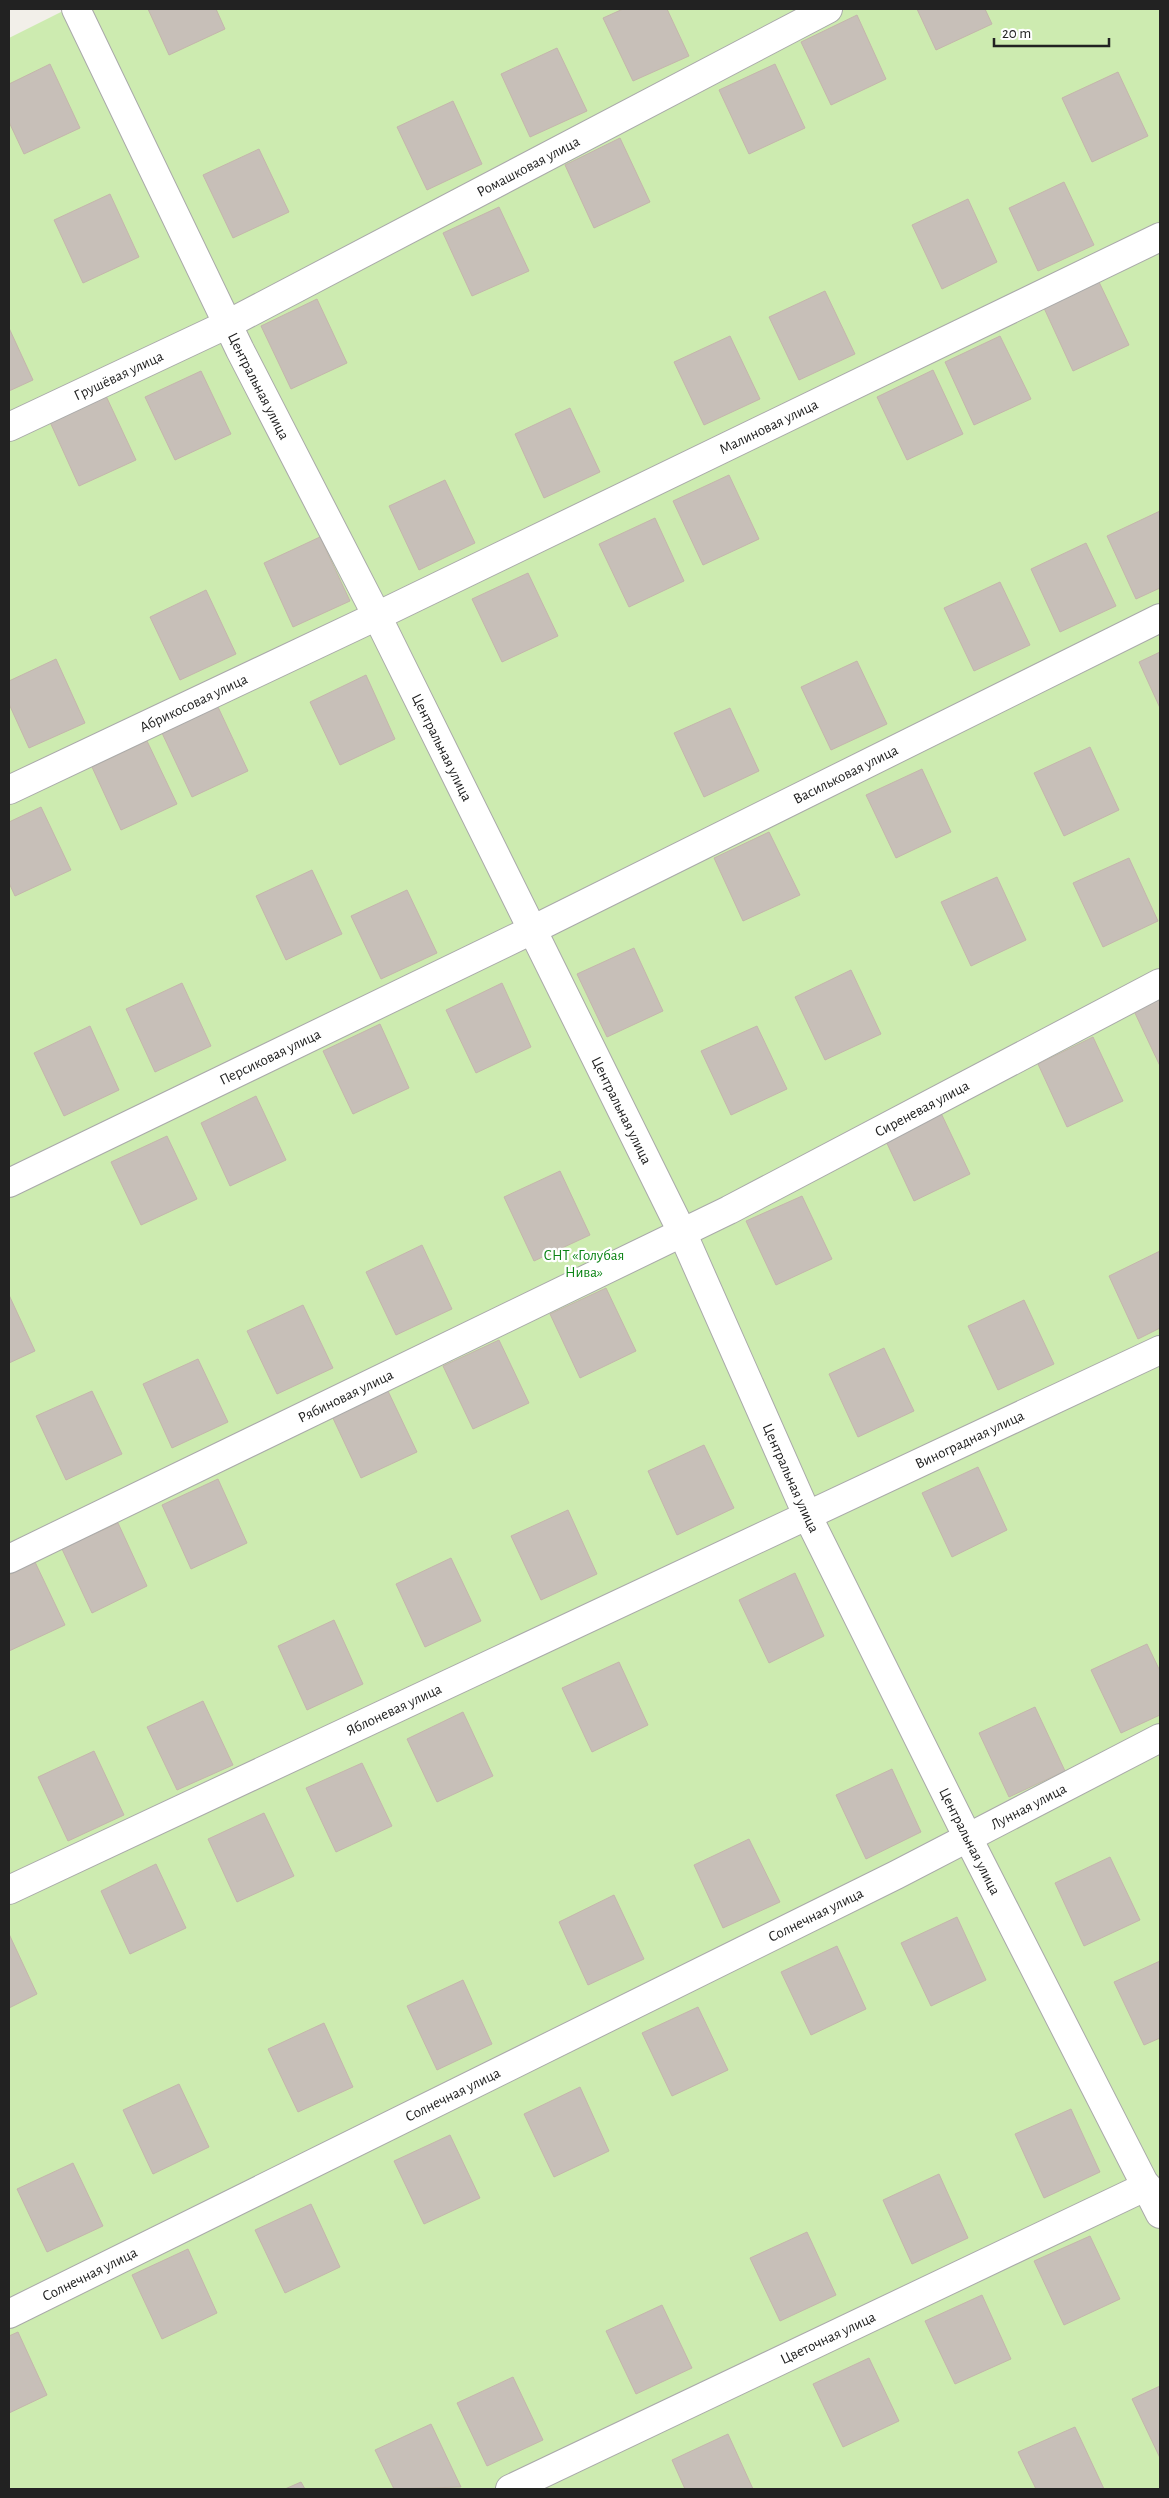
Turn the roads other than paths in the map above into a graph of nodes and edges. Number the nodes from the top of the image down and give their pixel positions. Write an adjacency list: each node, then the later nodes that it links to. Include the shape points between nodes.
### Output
1 (76, 9): 4 (street, Центральная улица)
2 (828, 9): 4 (street, Ромашковая улица)
3 (1160, 237): 6 (street, Малиновая улица)
4 (228, 324): 5 (street, Грушёвая улица); 6 (street, Центральная улица)
5 (9, 427)
6 (377, 616): 8 (street, Абрикосовая улица); 9 (street, Центральная улица)
7 (1160, 618): 9 (street, Васильковая улица)
8 (9, 790)
9 (532, 930): 11 (street, Персиковая улица); 12 (street, Центральная улица)
10 (1160, 983): 12 (street, Сиреневая улица)
11 (9, 1183)
12 (682, 1232): 14 (street, Центральная улица); 16 (street, Рябиновая улица)
13 (1160, 1350): 14 (street, Виноградная улица)
14 (808, 1517): 15 (street, Виноградная улица); 18 (street, Центральная улица)
15 (780, 1529): 20 (street, Яблоневая улица)
16 (9, 1559)
17 (1160, 1738): 18 (street, Лунная улица)
18 (968, 1838): 19 (street, Лунная улица); 21 (street, Центральная улица)
19 (896, 1875): 23 (street, Солнечная улица)
20 (9, 1890)
21 (1147, 2186): 22 (street, Центральная улица); 24 (street, Цветочная улица)
22 (1160, 2214)
23 (9, 2314)
24 (510, 2489)

